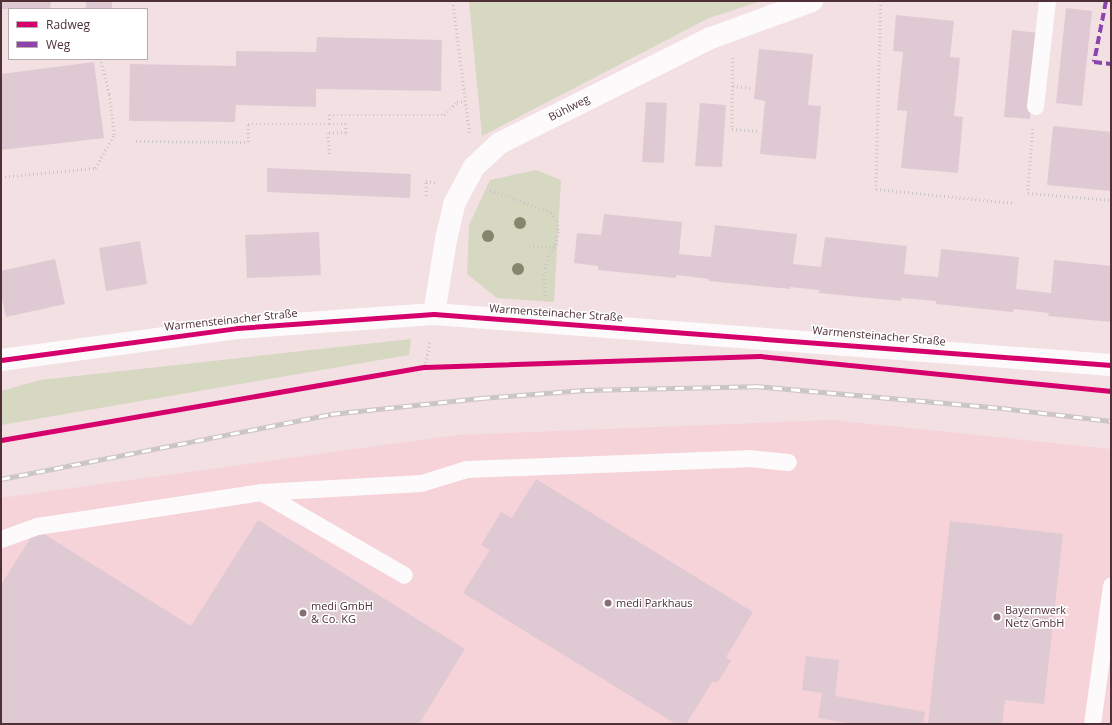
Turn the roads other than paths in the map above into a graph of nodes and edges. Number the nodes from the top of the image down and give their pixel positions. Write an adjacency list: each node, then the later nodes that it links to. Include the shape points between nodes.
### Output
1 (812, 1): 4 (street, Bühlweg, via 704,41 500,143 474,167 454,204)
2 (1047, 1): 3 (lane)
3 (1035, 106)
4 (434, 314): 5 (street, Warmensteinacher Straße, via 237,328); 6 (street, Warmensteinacher Straße)
5 (1, 360)
6 (1111, 365)
7 (788, 462): 8 (lane, via 748,458 512,466 466,469 421,483)
8 (261, 492): 9 (lane, via 37,526); 10 (lane)
9 (1, 539)
10 (404, 575)
11 (1111, 585): 12 (lane)
12 (1092, 724)

